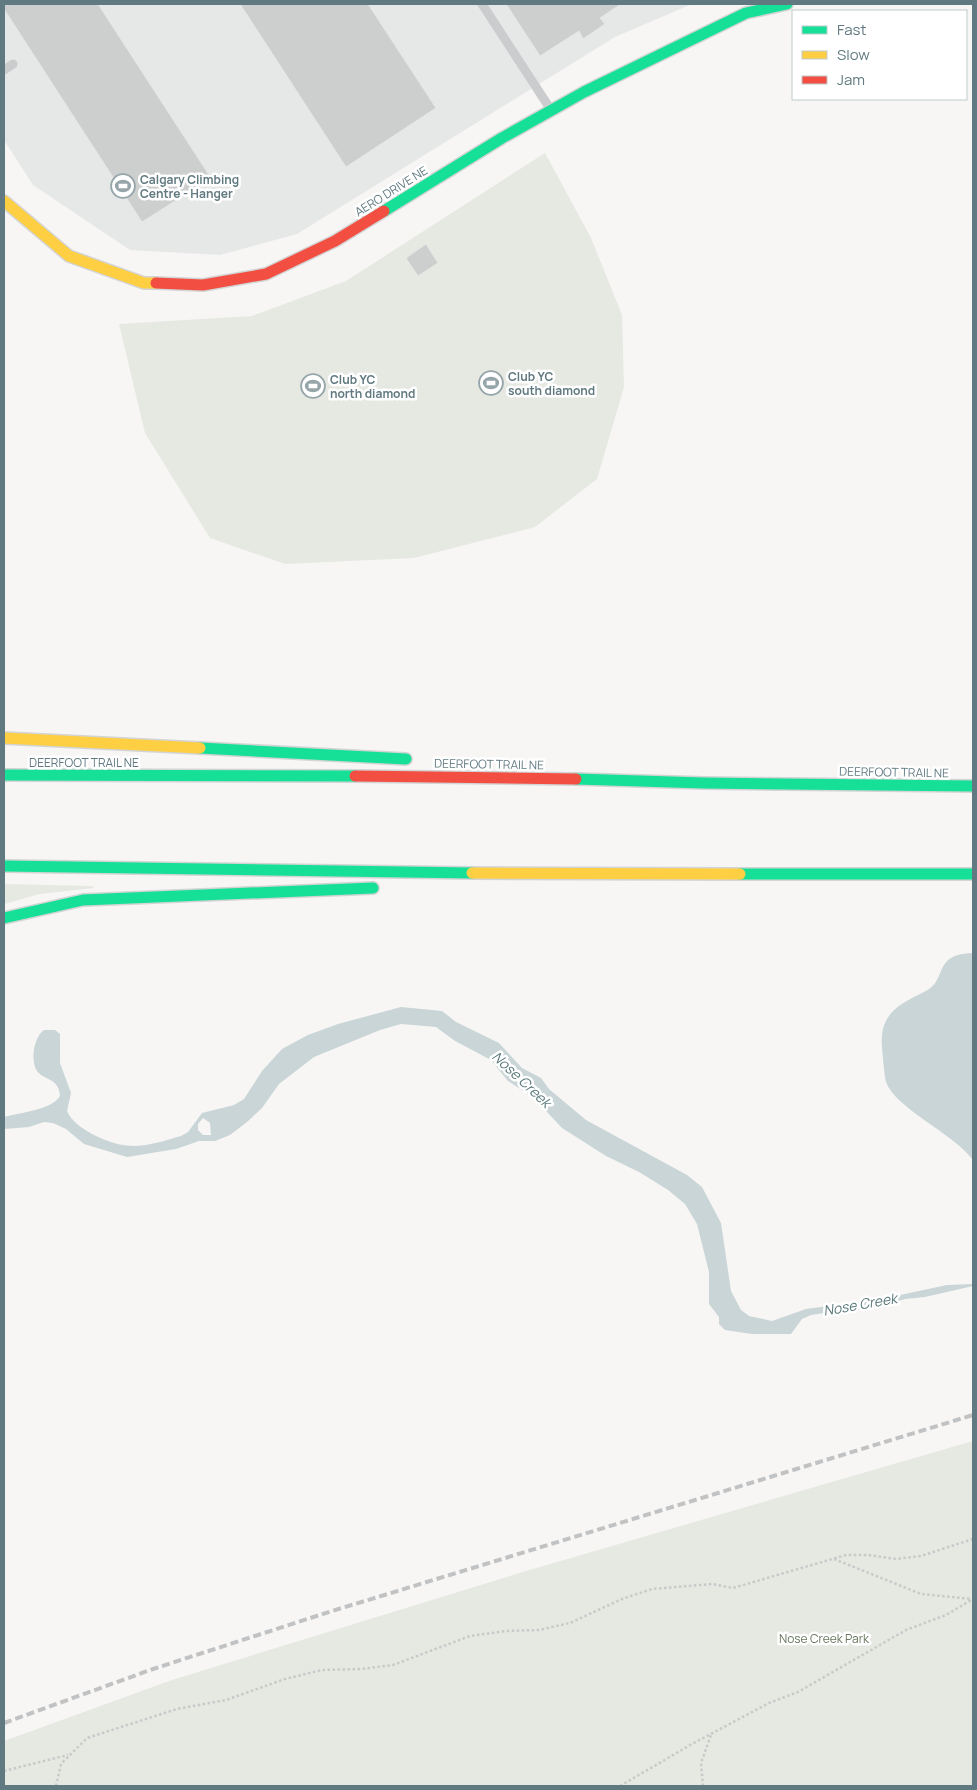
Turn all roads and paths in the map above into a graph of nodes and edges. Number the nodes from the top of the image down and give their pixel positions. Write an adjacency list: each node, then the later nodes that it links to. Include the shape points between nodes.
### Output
1 (482, 4): 5 (lane)
2 (787, 4): 5 (main road, AERO DRIVE NE, via 746,13)
3 (13, 64): 4 (lane)
4 (4, 70)
5 (551, 110): 6 (main road, AERO DRIVE NE, via 335,241 266,274 204,285 144,283 69,256)
6 (4, 201)
7 (4, 738): 8 (main road)
8 (417, 760)
9 (493, 767): 11 (main road)
10 (4, 775): 11 (main road, DEERFOOT TRAIL NE)
11 (514, 777): 12 (main road, DEERFOOT TRAIL NE)
12 (973, 786)
13 (4, 866): 14 (main road)
14 (447, 872): 15 (main road); 16 (main road)
15 (973, 874)
16 (419, 883)
17 (380, 887): 18 (main road, via 83,900)
18 (4, 918)
19 (973, 1539): 20 (path, via 921,1556 896,1559 846,1556)
20 (834, 1560): 21 (path, via 920,1594 973,1600 906,1630 798,1692 770,1703); 22 (path, via 733,1588 712,1584 652,1589 570,1623 539,1630 470,1636 393,1665 322,1670 285,1679 226,1700 169,1711 87,1738)
21 (711, 1735): 25 (path); 26 (path, via 701,1763)
22 (70, 1755): 23 (path); 24 (path, via 61,1764)
23 (4, 1771)
24 (56, 1786)
25 (620, 1786)
26 (703, 1786)

